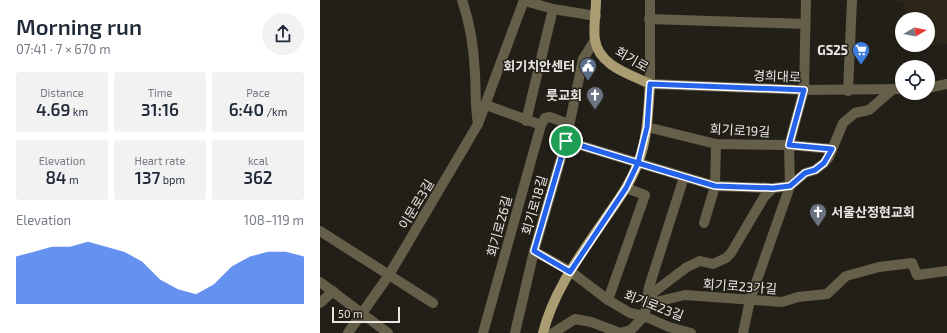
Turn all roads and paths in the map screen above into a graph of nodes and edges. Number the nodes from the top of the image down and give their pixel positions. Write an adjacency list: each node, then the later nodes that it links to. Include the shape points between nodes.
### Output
1 (462, 0): 21 (street, via 468,17 472,45 475,111)
2 (596, 0): 8 (main road, 회기로)
3 (650, 0): 9 (street)
4 (806, 0): 10 (street)
5 (852, 0): 17 (street)
6 (524, 1): 7 (street); 19 (street, 이문로3길)
7 (553, 9): 8 (street); 20 (street)
8 (596, 16): 11 (main road, 회기로)
9 (649, 18): 10 (street); 12 (street)
10 (805, 24): 15 (street)
11 (595, 40): 12 (main road, 회기로, via 600,53 609,64); 22 (street, 회기로18길, via 583,59)
12 (650, 84): 15 (street, 경희대로); 24 (main road, 회기로)
13 (947, 84): 14 (street)
14 (935, 87)
15 (804, 90): 17 (street, 경희대로); 27 (street)
16 (895, 90): 17 (street, 경희대로)
17 (848, 91)
18 (895, 91): 28 (street, via 869,110 855,113 843,123)
19 (486, 105): 20 (street); 21 (street, 이문로3길)
20 (526, 121): 23 (street)
21 (478, 124): 40 (street, 이문로3길)
22 (568, 124): 23 (street, via 550,117 545,118); 25 (street, 회기로18길)
23 (541, 125): 53 (street, 회기로26길)
24 (647, 127): 26 (street, 회기로19길); 29 (main road, 회기로)
25 (566, 141): 29 (street); 37 (street, 회기로18길)
26 (716, 144): 27 (street, 회기로19길); 31 (street)
27 (789, 145): 28 (street, 회기로19길); 32 (street)
28 (832, 149): 32 (street, via 824,163 815,170 805,173)
29 (638, 163): 30 (street); 33 (main road, 회기로)
30 (684, 177): 31 (street); 47 (street, via 649,287)
31 (715, 186): 34 (street); 35 (street)
32 (790, 186): 34 (street); 44 (street)
33 (626, 188): 39 (main road, 회기로); 43 (street, via 645,195)
34 (773, 188): 47 (street, via 764,196 726,258 713,264 700,261 687,267 654,292)
35 (704, 223)
36 (320, 231): 40 (street)
37 (534, 251): 39 (street); 54 (street, 회기로18길)
38 (947, 271): 44 (street, 회기로23가길, via 918,275 912,263 879,267 846,276 827,294 798,297 782,302)
39 (570, 272): 43 (street, 회기로23길); 55 (main road, 회기로, via 552,302)
40 (389, 274): 46 (street); 48 (street, 이문로3길)
41 (320, 282): 42 (street)
42 (333, 291): 45 (street); 48 (street)
43 (608, 300): 49 (street, 회기로23길, via 630,313)
44 (750, 300): 47 (street, 회기로23가길, via 685,295); 58 (street)
45 (320, 303)
46 (433, 303)
47 (647, 304): 49 (street)
48 (363, 314): 51 (street, 이문로3길); 52 (street)
49 (644, 316): 50 (street, 회기로23길); 56 (street, via 631,330 620,333 575,319)
50 (669, 330): 57 (street, 회기로23길)
51 (348, 333)
52 (388, 333)
53 (483, 333)
54 (515, 333)
55 (543, 333)
56 (553, 333)
57 (691, 333)
58 (743, 333)

